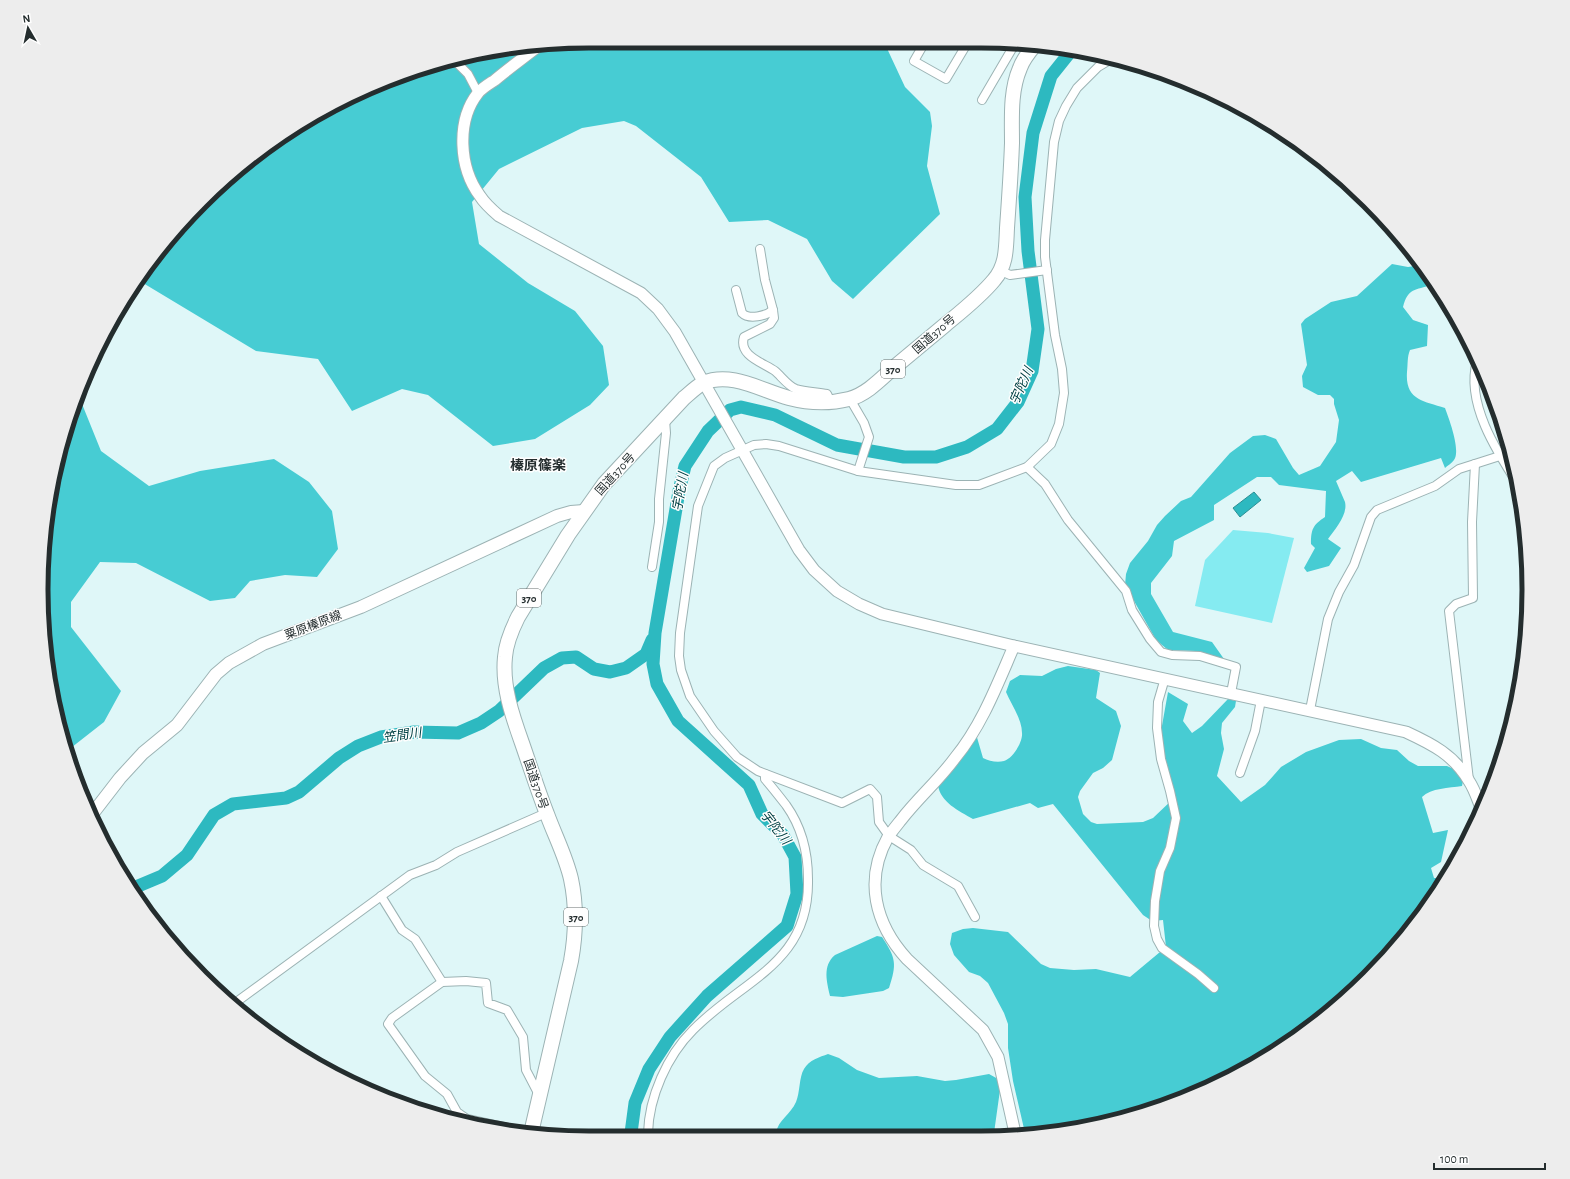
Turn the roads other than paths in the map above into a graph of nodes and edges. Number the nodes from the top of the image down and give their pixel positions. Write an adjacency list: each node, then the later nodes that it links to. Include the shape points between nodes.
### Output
1 (922, 48): 2 (street, via 914,61 946,79)
2 (964, 48)
3 (1012, 49): 9 (street)
4 (1031, 51): 12 (highway, 国道370号 / 370, via 1019,68 1013,94)
5 (531, 52): 8 (street)
6 (1106, 63): 11 (street, via 1077,88 1059,121 1050,178 1045,240)
7 (458, 64): 8 (street, via 468,74)
8 (478, 93): 16 (street, via 465,116 462,139 464,158 479,196 499,216 641,293 658,309 675,332)
9 (982, 100)
10 (760, 249): 14 (street, via 765,280)
11 (1046, 270): 12 (street); 23 (street, via 1064,393 1059,424 1051,444)
12 (1007, 273): 17 (highway, 国道370号 / 370, via 866,391)
13 (736, 290): 14 (street, via 744,315 749,317 768,314)
14 (774, 310): 18 (street, via 774,318 770,324 744,337 743,344 747,352 754,360 773,370 796,389 827,394)
15 (1476, 371): 21 (street, via 1474,393 1478,407)
16 (707, 389): 18 (highway, 国道370号 / 370, via 714,381 733,380 806,402); 19 (highway, 国道370号 / 370, via 684,398); 20 (street)
17 (850, 399): 18 (highway, 国道370号 / 370); 24 (street, via 869,436)
18 (829, 402)
19 (665, 420): 25 (highway, 国道370号 / 370, via 604,484); 26 (street, via 659,522)
20 (740, 448): 24 (street, via 766,444 779,446); 27 (street, via 799,550 814,570 837,591 882,614); 32 (street, via 714,466 698,506 679,656 690,696 714,731 737,756)
21 (1504, 455): 22 (street)
22 (1475, 464): 31 (street, via 1459,468 1435,486 1377,510 1371,517 1354,565 1328,619); 34 (street, via 1472,522 1473,598 1456,604 1449,611)
23 (1027, 467): 24 (street, via 979,485 956,485); 29 (street, via 1044,484 1068,520 1126,591 1132,610 1161,652 1200,656 1236,667)
24 (859, 469)
25 (584, 511): 36 (main road, 粟原榛原線, via 557,516 361,607 263,644 229,663 216,674 177,725 143,753 120,778); 37 (highway, 国道370号 / 370, via 511,631 505,656 504,668 509,701)
26 (652, 566)
27 (1014, 646): 28 (street); 38 (street, via 977,727 955,758)
28 (1165, 678): 29 (street); 42 (street, via 1158,702 1157,728 1161,759 1176,818 1170,848 1160,871 1154,926 1162,948)
29 (1231, 692): 30 (street)
30 (1261, 700): 31 (street); 33 (street, via 1255,731)
31 (1310, 710): 34 (street, via 1406,732 1455,761)
32 (765, 774): 38 (street, via 842,803 870,789 877,797 879,822); 48 (street, via 765,779 786,806 806,849 809,895 805,914 796,937 782,956 753,983 692,1031 674,1055 652,1101)
33 (1240, 774)
34 (1470, 781): 35 (street)
35 (1479, 802)
36 (95, 810)
37 (546, 813): 39 (street, via 410,875); 44 (highway, 国道370号 / 370, via 568,867 574,898 576,932)
38 (889, 836): 40 (street, via 911,850 923,865 958,886); 47 (street, via 877,864 875,889 883,926 907,959 983,1030 998,1057)
39 (381, 896): 41 (street, via 402,930 415,939); 43 (street)
40 (975, 917)
41 (442, 982): 44 (street, via 486,983 488,1003 507,1010 523,1038 526,1070); 45 (street, via 392,1018 388,1024 426,1076 447,1094 457,1112)
42 (1214, 988)
43 (237, 1001)
44 (540, 1096): 46 (highway, 国道370号 / 370)
45 (464, 1116)
46 (532, 1128)
47 (1014, 1130)
48 (648, 1131)

